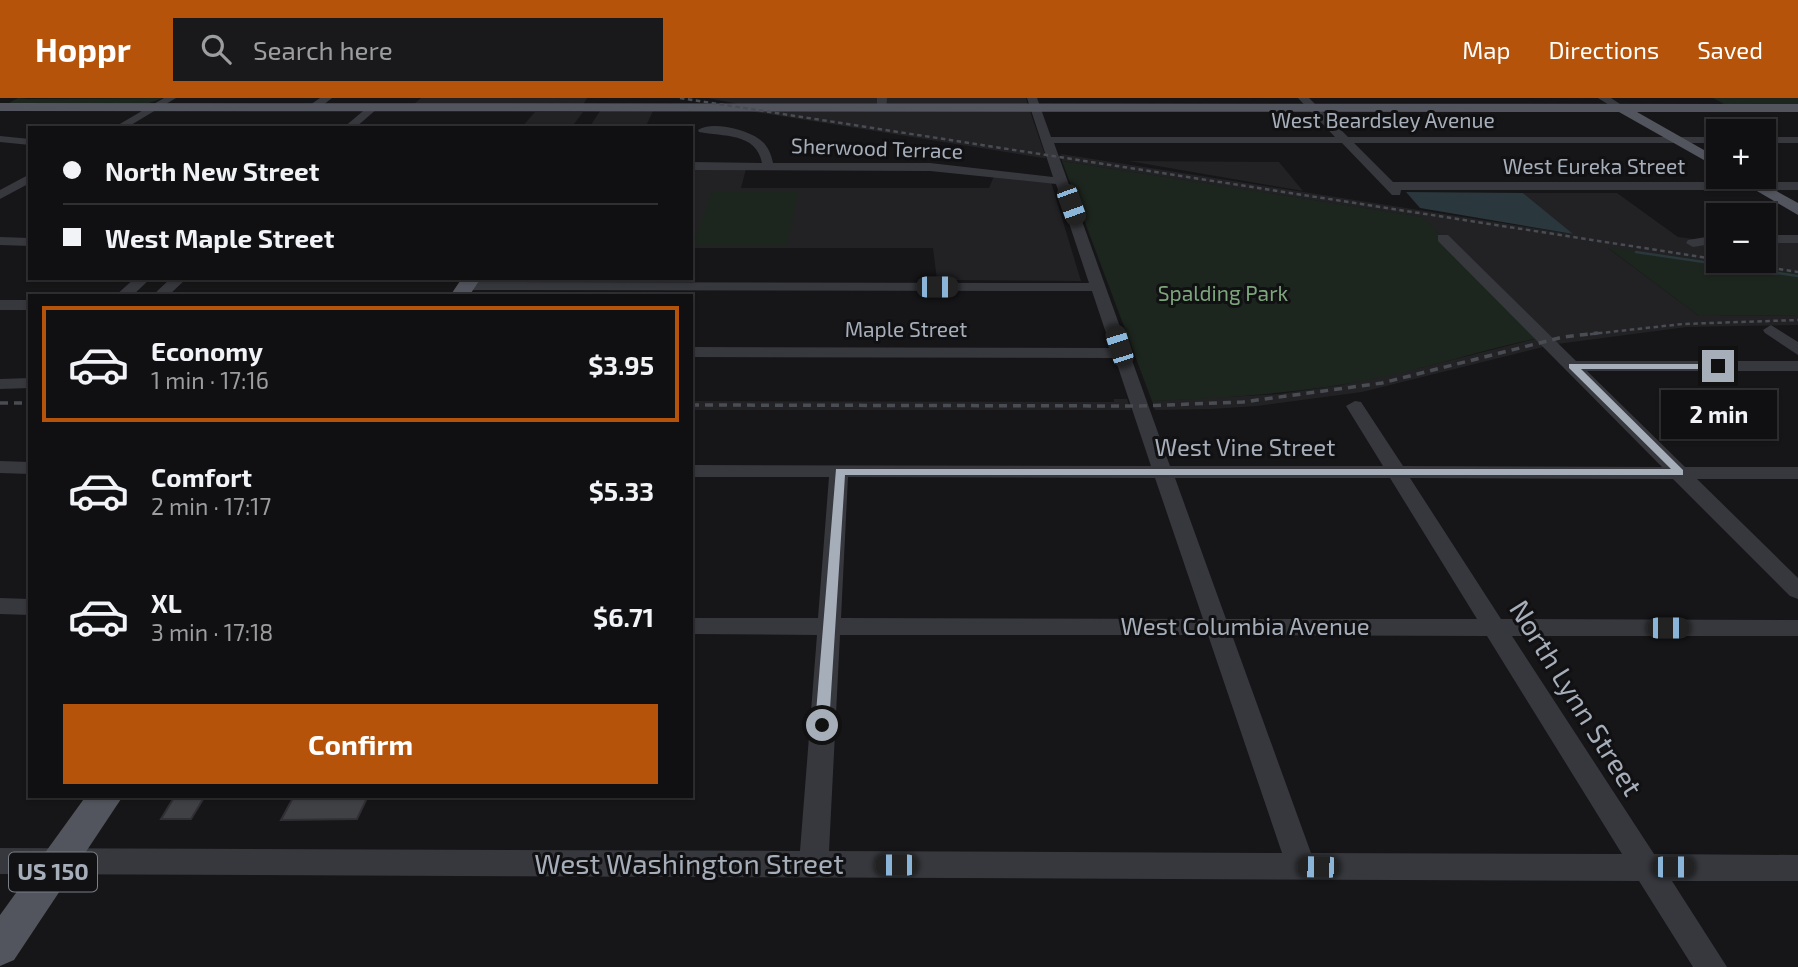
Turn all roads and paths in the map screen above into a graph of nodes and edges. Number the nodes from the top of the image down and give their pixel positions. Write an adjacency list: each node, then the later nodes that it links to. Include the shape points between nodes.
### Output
1 (171, 98): 9 (street)
2 (327, 98): 10 (street)
3 (1303, 98): 12 (street)
4 (1549, 98): 13 (main road)
5 (1603, 98): 13 (street)
6 (882, 103): 7 (main road); 16 (main road)
7 (1034, 103): 12 (main road); 22 (street)
8 (0, 105): 9 (main road)
9 (156, 106): 10 (main road); 18 (street)
10 (314, 107): 11 (main road)
11 (373, 108): 16 (main road); 19 (street)
12 (1313, 108): 13 (main road); 23 (street)
13 (1621, 108): 14 (main road); 24 (main road)
14 (1772, 108): 15 (main road); 17 (main road)
15 (1798, 108)
16 (592, 109)
17 (1798, 120)
18 (121, 126)
19 (350, 126)
20 (703, 130): 31 (street, via 732,132 756,141 766,150)
21 (0, 139): 28 (street)
22 (1047, 140): 23 (street, West Beardsley Avenue); 33 (street)
23 (1344, 140): 24 (street, West Beardsley Avenue); 34 (street, West Eureka Street, via 1393,189)
24 (1676, 140): 25 (street, West Beardsley Avenue); 29 (main road)
25 (1706, 140)
26 (1776, 140): 27 (street)
27 (1798, 140)
28 (28, 142)
29 (1706, 157)
30 (693, 166): 31 (street, Sherwood Terrace)
31 (768, 166): 33 (street, Sherwood Terrace, via 930,167)
32 (28, 179): 39 (street)
33 (1061, 181): 51 (street)
34 (1706, 186)
35 (1776, 186): 36 (street, West Eureka Street)
36 (1798, 186)
37 (1761, 189): 40 (main road)
38 (28, 190): 39 (street)
39 (3, 191)
40 (1798, 210)
41 (1443, 239): 60 (street)
42 (1776, 239): 43 (street)
43 (1798, 239)
44 (1706, 241): 47 (street)
45 (0, 242): 46 (street)
46 (28, 242)
47 (1693, 243)
48 (142, 280): 52 (street)
49 (178, 280): 53 (street)
50 (466, 287): 51 (street)
51 (1100, 287): 59 (street)
52 (124, 294)
53 (161, 294)
54 (0, 305): 55 (street)
55 (28, 305)
56 (1771, 330): 57 (street)
57 (1798, 350)
58 (693, 352): 59 (street, Maple Street)
59 (1121, 353): 70 (street)
60 (1573, 366): 61 (street); 71 (street)
61 (1798, 366)
62 (28, 383): 63 (street)
63 (0, 384)
64 (1355, 406): 66 (street, North Lynn Street)
65 (0, 467): 67 (street)
66 (1392, 467): 70 (street, West Vine Street); 71 (street, West Vine Street); 79 (street, North Lynn Street)
67 (28, 468)
68 (693, 471): 69 (street, West Vine Street)
69 (839, 471): 70 (street, West Vine Street); 77 (street)
70 (1163, 472): 78 (street)
71 (1680, 473): 72 (street, West Vine Street); 73 (street)
72 (1798, 473)
73 (1798, 591)
74 (0, 606): 75 (street)
75 (28, 607)
76 (693, 625): 77 (street, West Columbia Avenue)
77 (829, 626): 78 (street, West Columbia Avenue); 84 (street)
78 (1217, 627): 79 (street, West Columbia Avenue); 85 (street)
79 (1495, 627): 80 (street, West Columbia Avenue); 86 (street, North Lynn Street)
80 (1798, 628)
81 (105, 798): 83 (main road, US 150)
82 (0, 861): 83 (street, West Washington Street)
83 (60, 862): 84 (street, West Washington Street); 88 (main road, US 150)
84 (814, 865): 85 (street, West Washington Street)
85 (1301, 867): 86 (street, West Washington Street)
86 (1647, 867): 87 (street, West Washington Street); 89 (street, North Lynn Street)
87 (1798, 868)
88 (0, 947)
89 (1711, 967)

